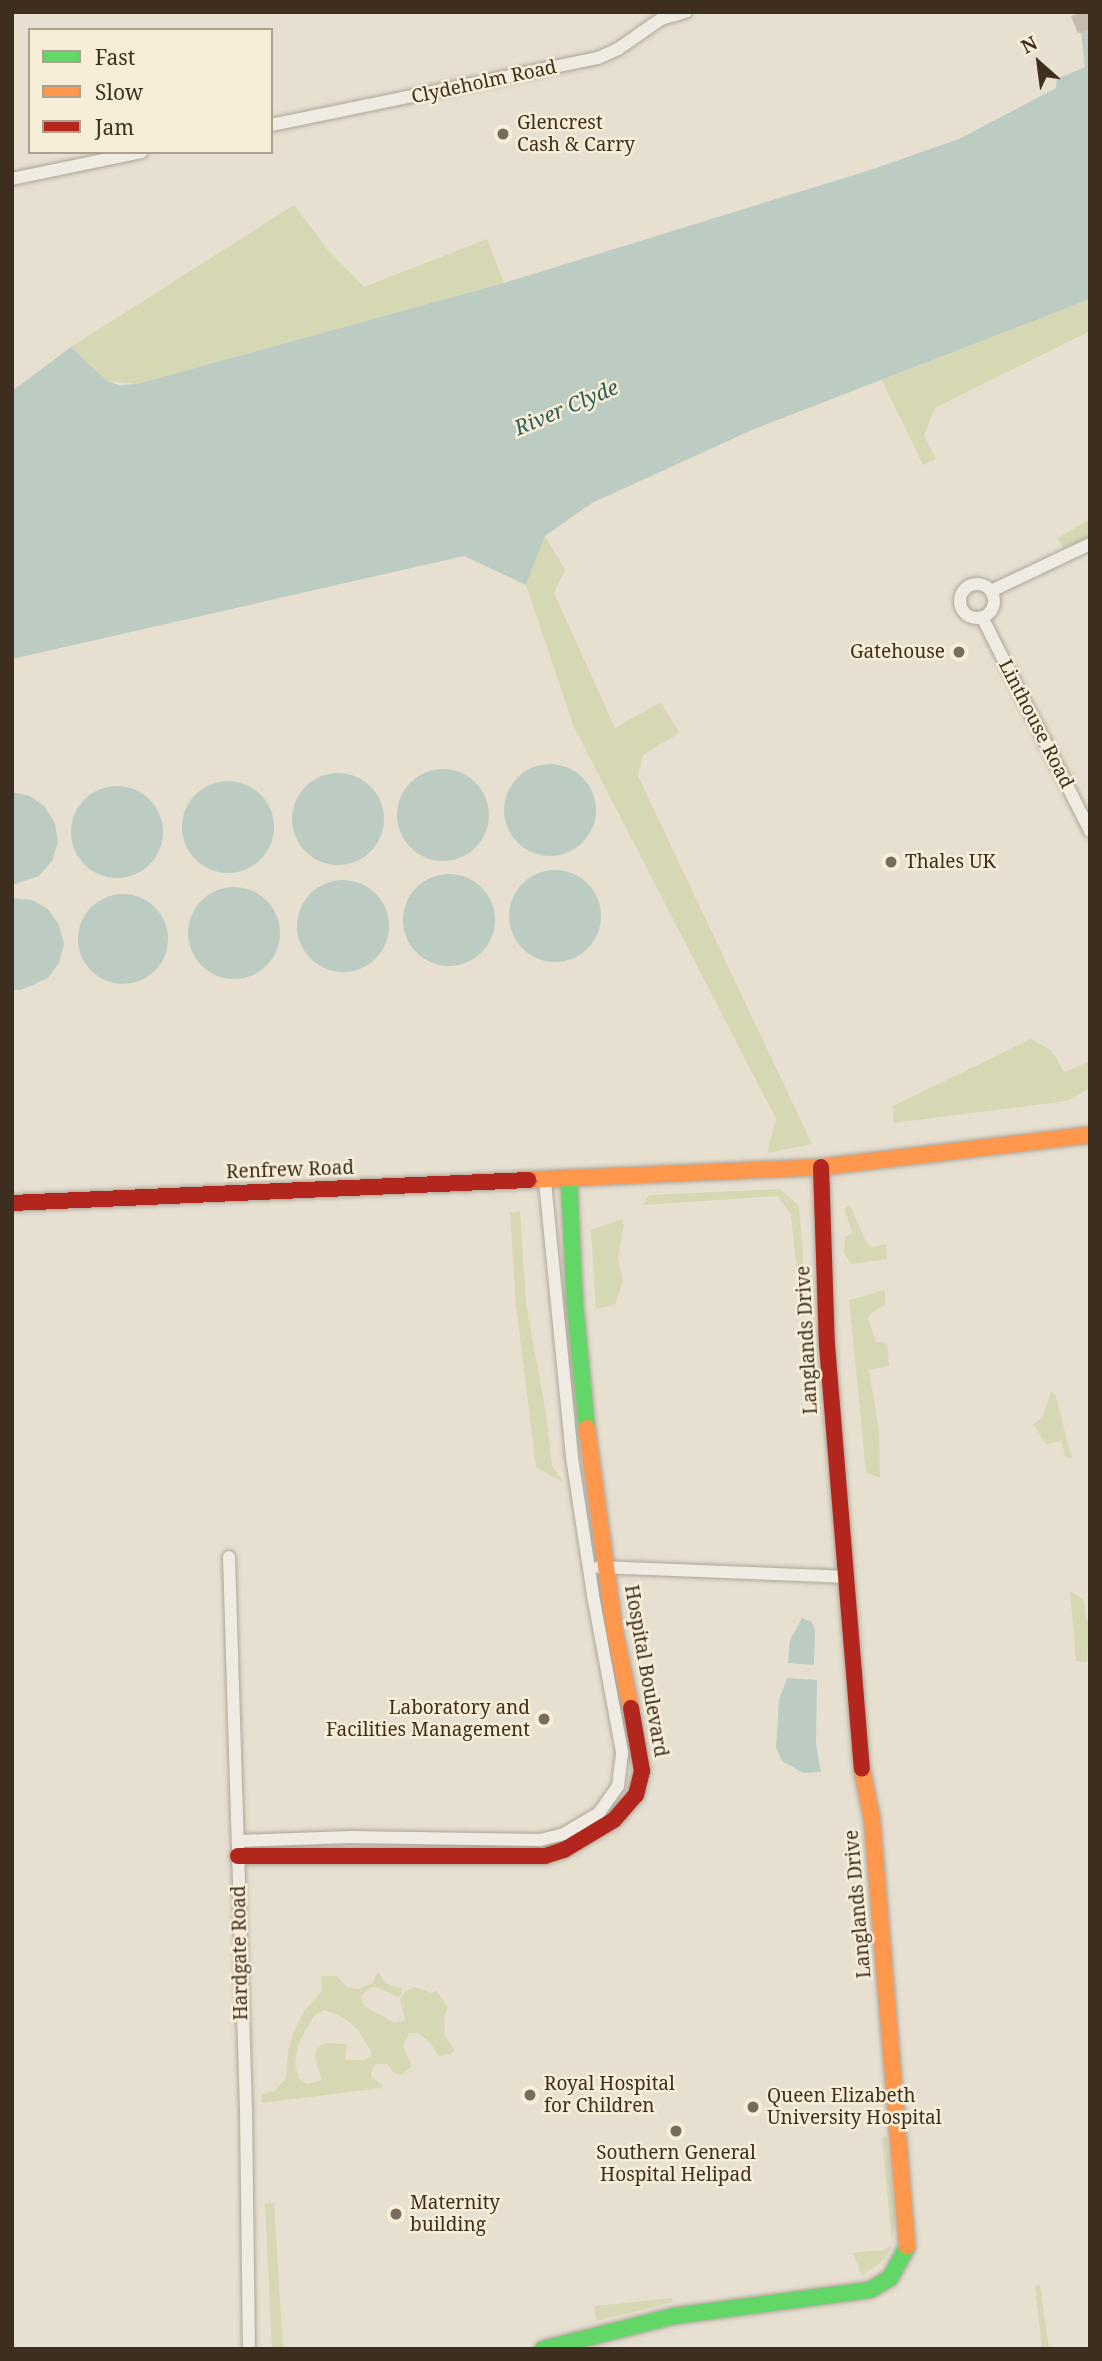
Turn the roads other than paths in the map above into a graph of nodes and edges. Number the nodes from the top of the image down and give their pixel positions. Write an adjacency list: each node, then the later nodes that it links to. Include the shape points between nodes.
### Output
1 (686, 12): 2 (street, Clydeholm Road, via 661,19 598,58)
2 (273, 125)
3 (131, 154): 4 (street)
4 (12, 179)
5 (1090, 544): 6 (street)
6 (991, 591): 7 (street, via 993,604); 7 (street, Linthouse Road, via 974,584 961,595 964,612)
7 (982, 617): 8 (street, Linthouse Road)
8 (1090, 831)
9 (1086, 1133): 10 (street, Renfrew Road)
10 (821, 1167): 11 (street, Renfrew Road); 17 (street, Langlands Drive, via 825,1308)
11 (569, 1179): 12 (street, Renfrew Road); 15 (street, Hospital Boulevard, via 588,1442)
12 (545, 1181): 13 (street, Renfrew Road); 16 (street, Hospital Boulevard, via 571,1445)
13 (12, 1203)
14 (229, 1557): 18 (street, Hardgate Road)
15 (607, 1566): 16 (street); 17 (street); 18 (street, Hospital Boulevard, via 642,1771 636,1795 614,1819 564,1850 545,1856)
16 (589, 1567): 18 (street, Hospital Boulevard, via 622,1752 618,1786 599,1813 564,1834 529,1841 350,1837)
17 (844, 1577): 20 (street, Langlands Drive, via 859,1752 872,1819 910,2231 906,2253 890,2278 870,2290 674,2316)
18 (238, 1848): 19 (street, Hardgate Road)
19 (249, 2349)
20 (543, 2349)

